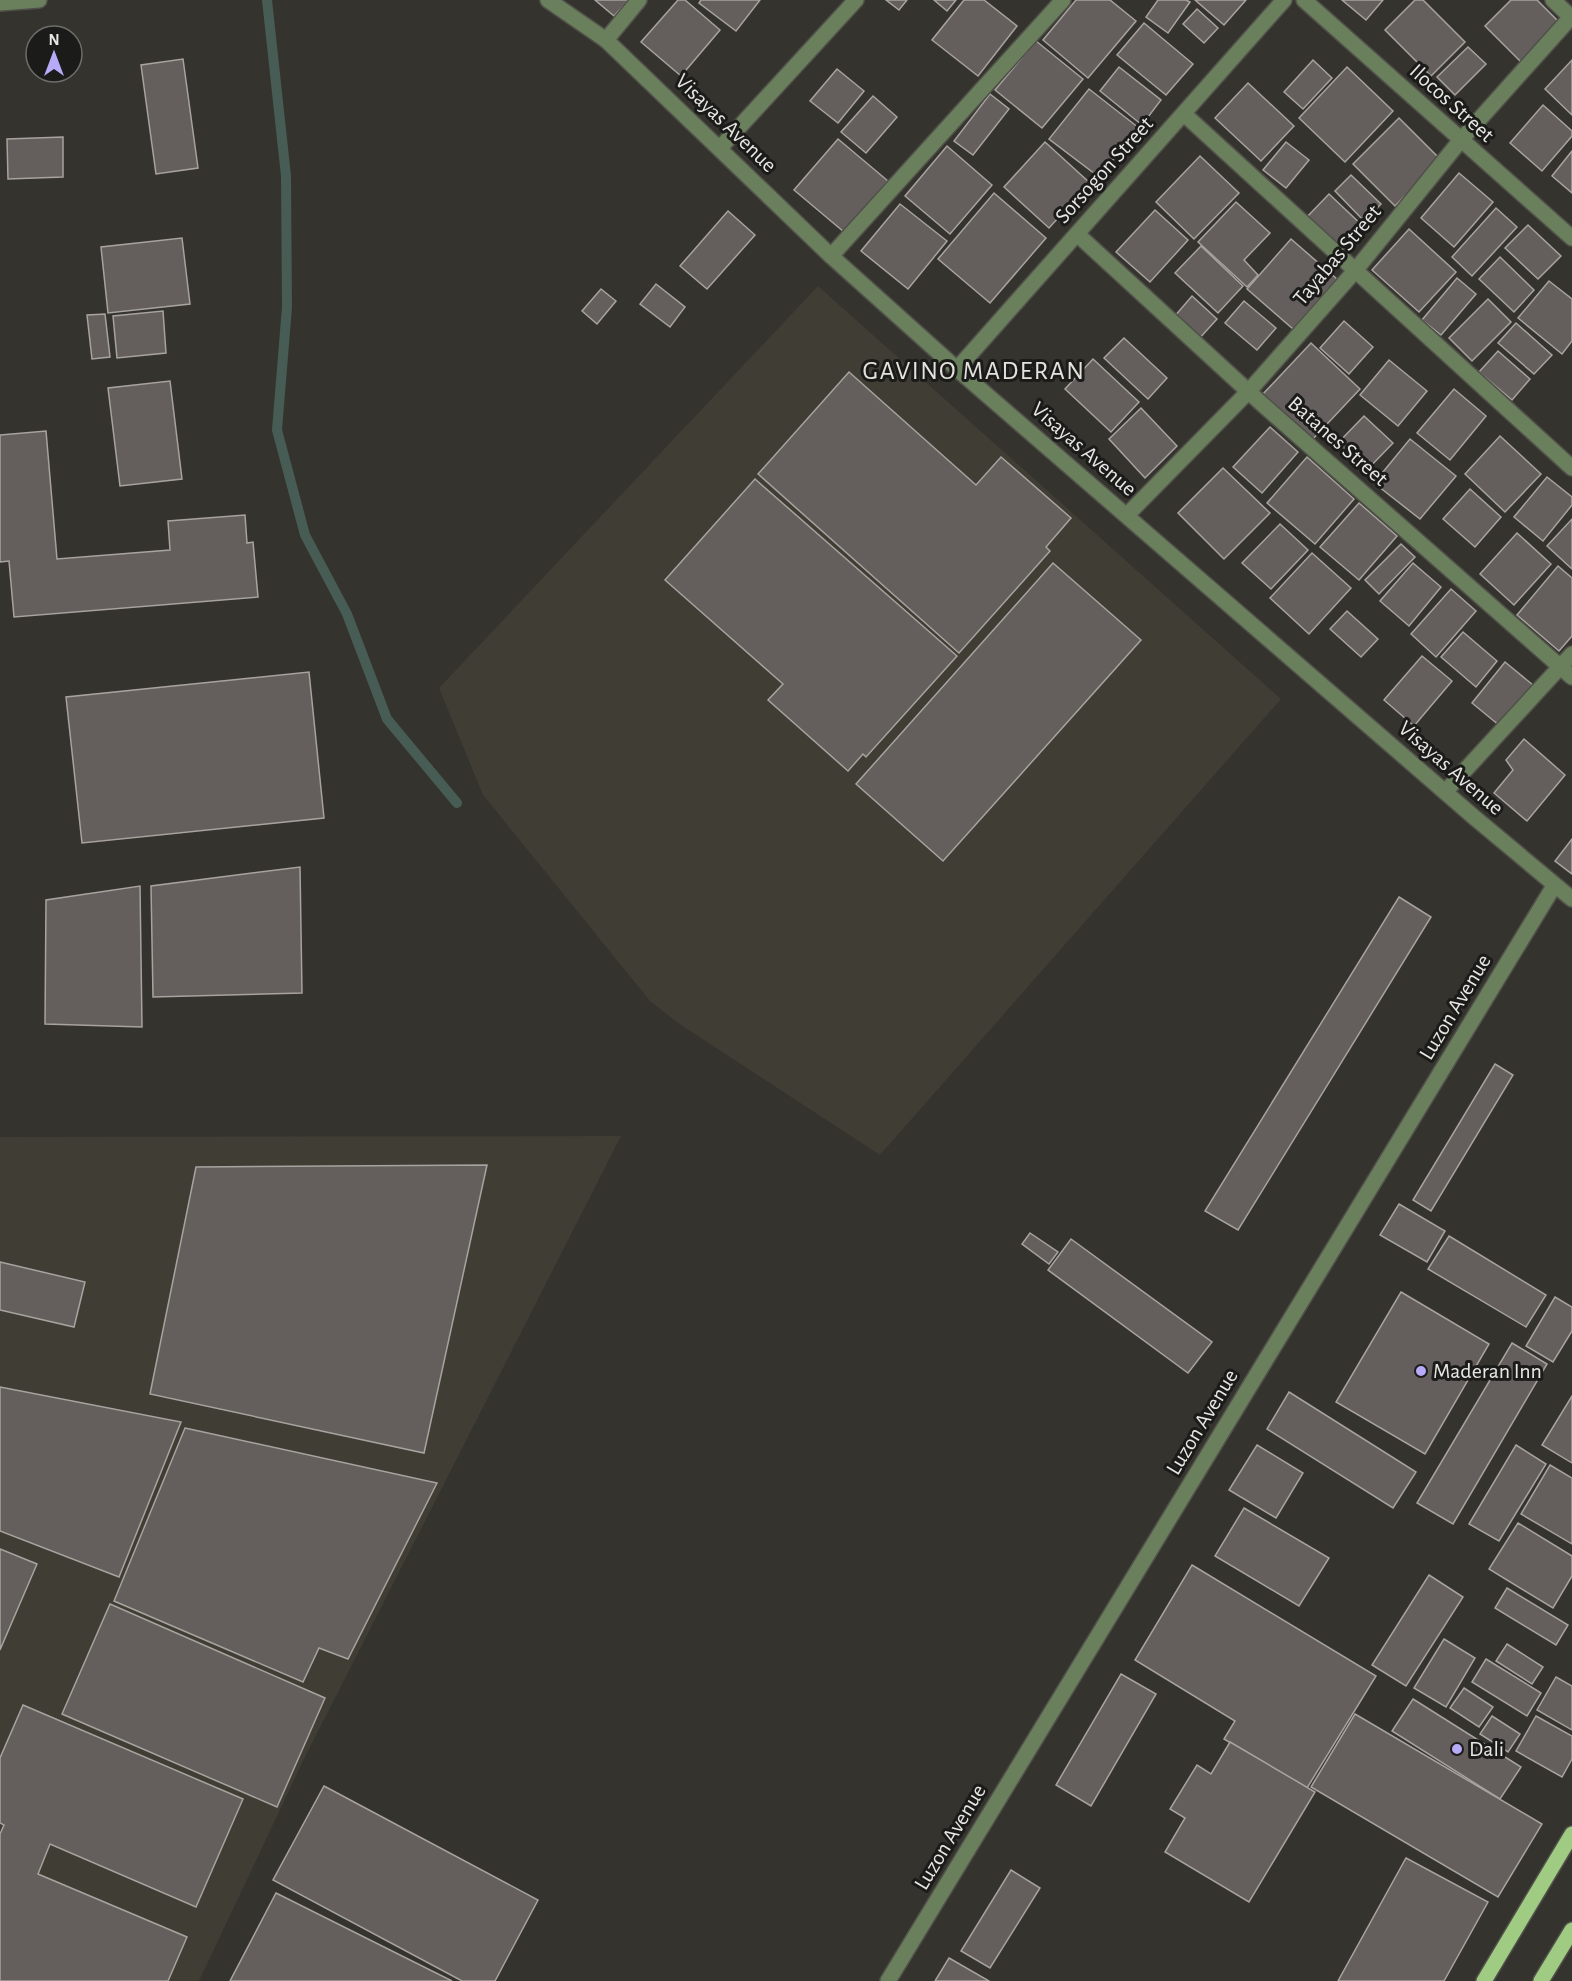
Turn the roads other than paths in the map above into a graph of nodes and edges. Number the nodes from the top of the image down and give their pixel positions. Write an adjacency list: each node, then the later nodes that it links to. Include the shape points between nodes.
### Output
1 (39, 0): 9 (street)
2 (549, 0): 11 (street, Visayas Avenue)
3 (639, 0): 11 (street)
4 (856, 0): 14 (street)
5 (1064, 0): 17 (street)
6 (1284, 0): 12 (street, Sorsogon Street)
7 (1304, 0): 13 (street, Ilocos Street)
8 (1553, 0): 10 (street)
9 (8, 2)
10 (1572, 17): 13 (street, Tayabas Street)
11 (606, 40): 14 (street, Visayas Avenue)
12 (1184, 114): 15 (street, Sorsogon Street); 18 (street)
13 (1460, 141): 16 (street, Ilocos Street); 18 (street, Tayabas Street)
14 (720, 148): 17 (street, Visayas Avenue)
15 (1077, 234): 19 (street, Sorsogon Street); 20 (street, Batanes Street)
16 (1572, 238)
17 (831, 256): 19 (street, Visayas Avenue)
18 (1354, 272): 20 (street, Tayabas Street); 21 (street)
19 (957, 369): 22 (street, Visayas Avenue)
20 (1249, 391): 22 (street, Tayabas Street); 24 (street, Batanes Street)
21 (1572, 468)
22 (1127, 515): 25 (street, Visayas Avenue)
23 (1572, 654): 24 (street)
24 (1566, 672): 25 (street)
25 (1445, 792): 26 (street, Visayas Avenue)
26 (1554, 886): 27 (street, Visayas Avenue); 30 (street, Luzon Avenue)
27 (1572, 899)
28 (1572, 1834): 31 (main road)
29 (1572, 1930): 32 (main road)
30 (888, 1981)
31 (1484, 1981)
32 (1541, 1981)

